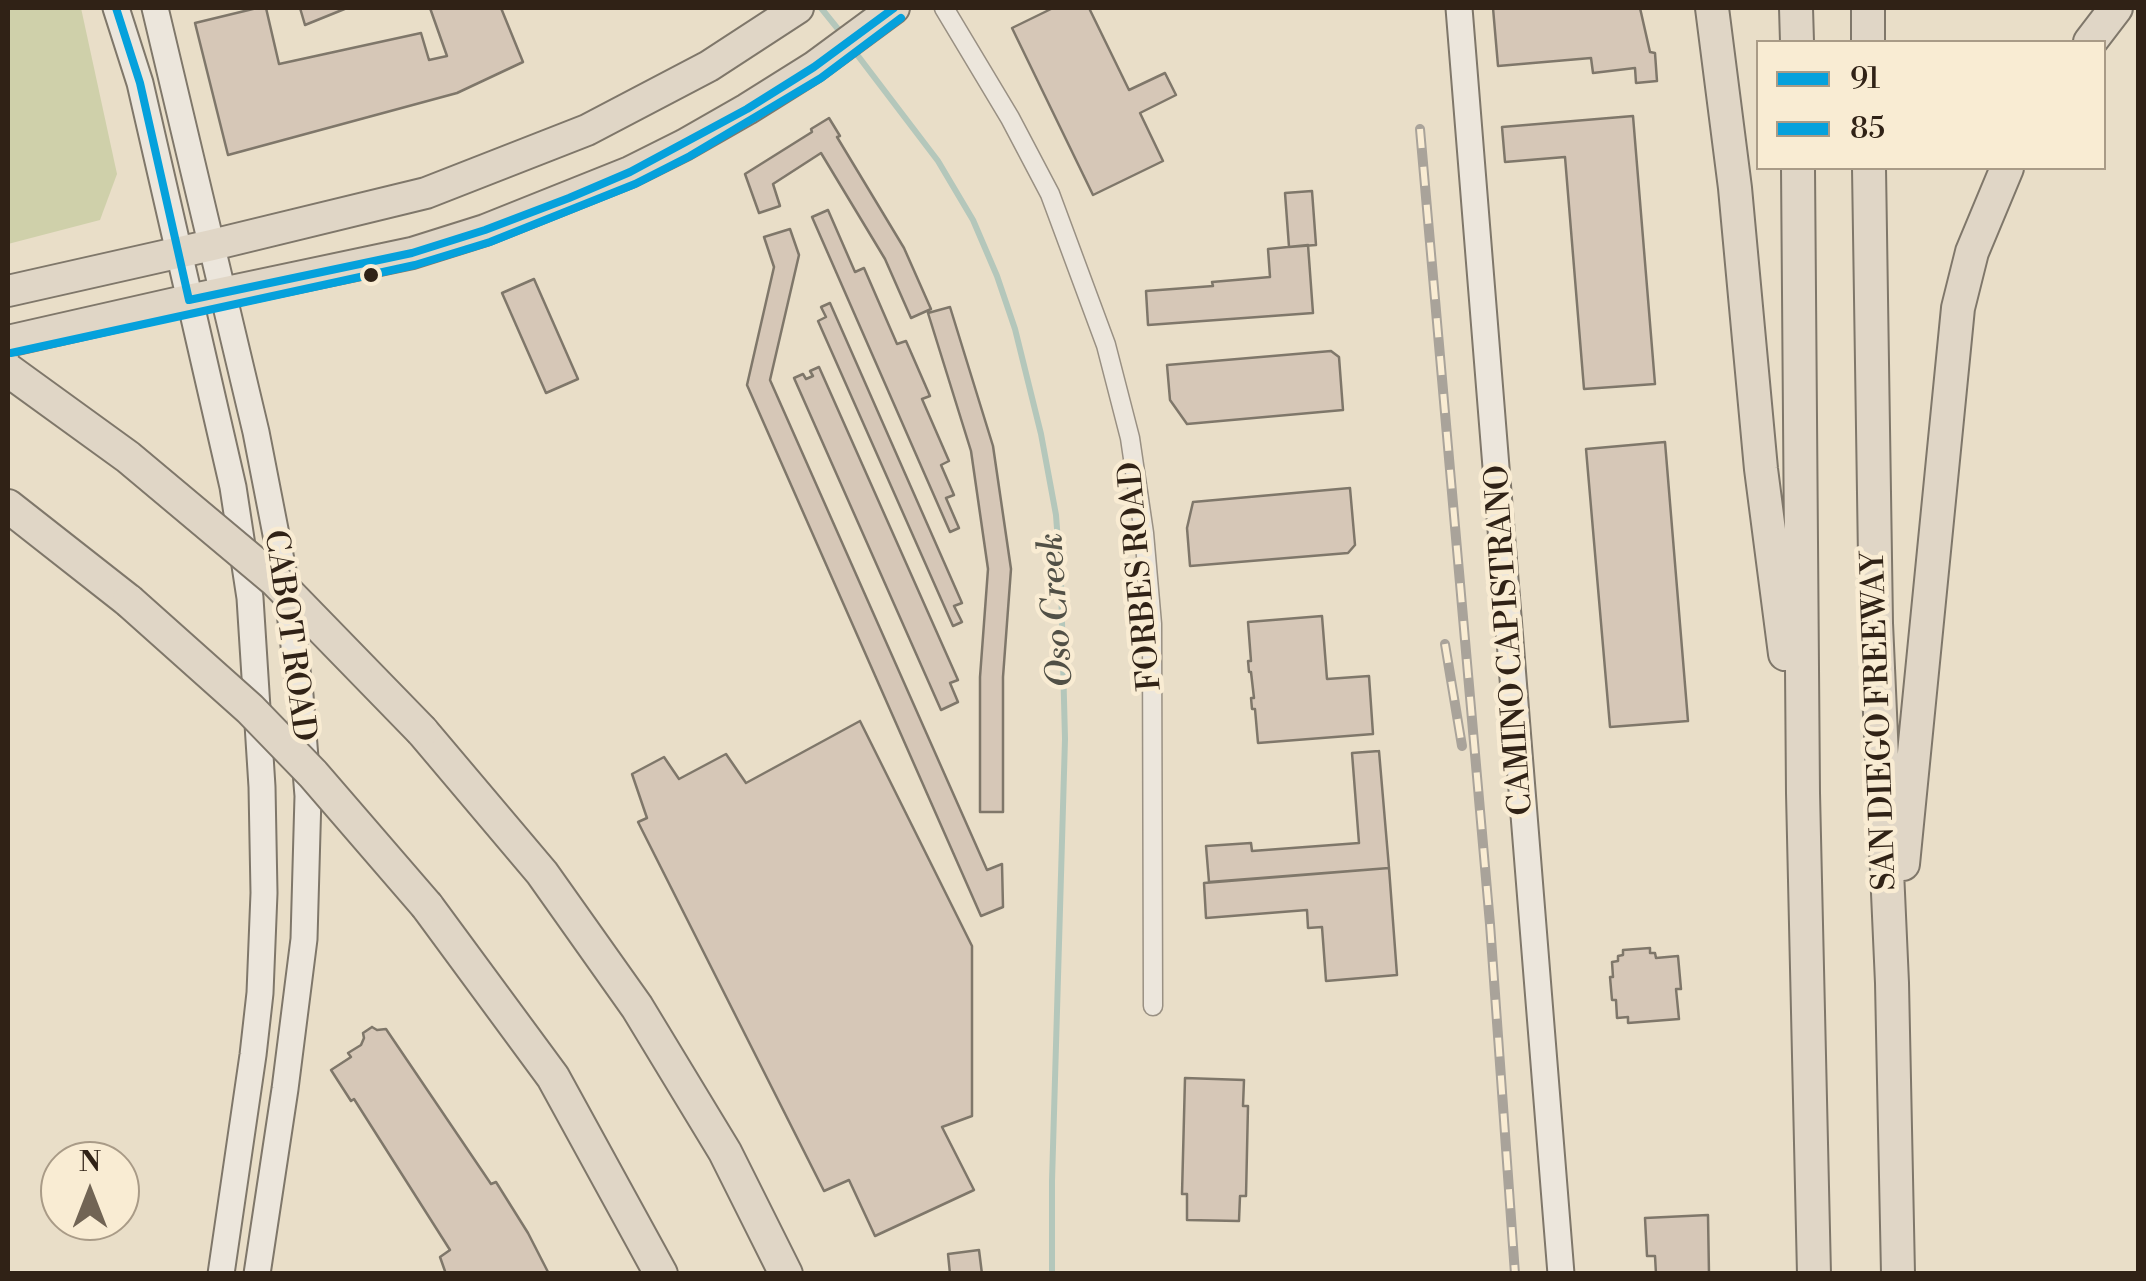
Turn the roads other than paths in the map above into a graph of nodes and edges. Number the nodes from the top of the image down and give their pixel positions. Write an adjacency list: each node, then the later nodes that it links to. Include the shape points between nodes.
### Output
1 (116, 8): 18 (main road, CABOT ROAD)
2 (155, 8): 17 (main road, CABOT ROAD)
3 (944, 8): 27 (street, FORBES ROAD, via 1050,194 1106,345 1130,438 1152,624)
4 (1460, 8): 32 (main road, CAMINO CAPISTRANO)
5 (1712, 8): 25 (highway)
6 (1796, 8): 11 (highway)
7 (1868, 8): 12 (highway)
8 (2116, 8): 13 (highway)
9 (791, 12): 17 (main road, via 667,90 546,147 426,193)
10 (886, 13): 20 (main road, via 747,109 630,172 412,253)
11 (1796, 40)
12 (1868, 40)
13 (2092, 40)
14 (1798, 170): 25 (highway)
15 (1870, 170): 26 (highway, SAN DIEGO FREEWAY, via 1876,623)
16 (2006, 170): 26 (highway, via 1972,252 1958,308)
17 (212, 245): 18 (main road); 20 (main road, CABOT ROAD)
18 (180, 252): 19 (main road); 21 (main road, CABOT ROAD)
19 (8, 291)
20 (224, 293): 21 (main road); 29 (main road, CABOT ROAD, via 288,596 308,796 304,939)
21 (189, 300): 22 (main road); 28 (main road, CABOT ROAD, via 246,567 262,787 260,993)
22 (8, 342)
23 (8, 370): 31 (highway, bridge, via 128,458 276,581 422,731 542,872 637,1007 725,1152)
24 (8, 506): 30 (highway, bridge, via 129,601 262,722 428,906 552,1077)
25 (1804, 793): 33 (highway)
26 (1892, 983): 34 (highway, SAN DIEGO FREEWAY)
27 (1153, 1006)
28 (221, 1274)
29 (257, 1274)
30 (661, 1274)
31 (786, 1274)
32 (1561, 1274)
33 (1814, 1274)
34 (1898, 1274)

